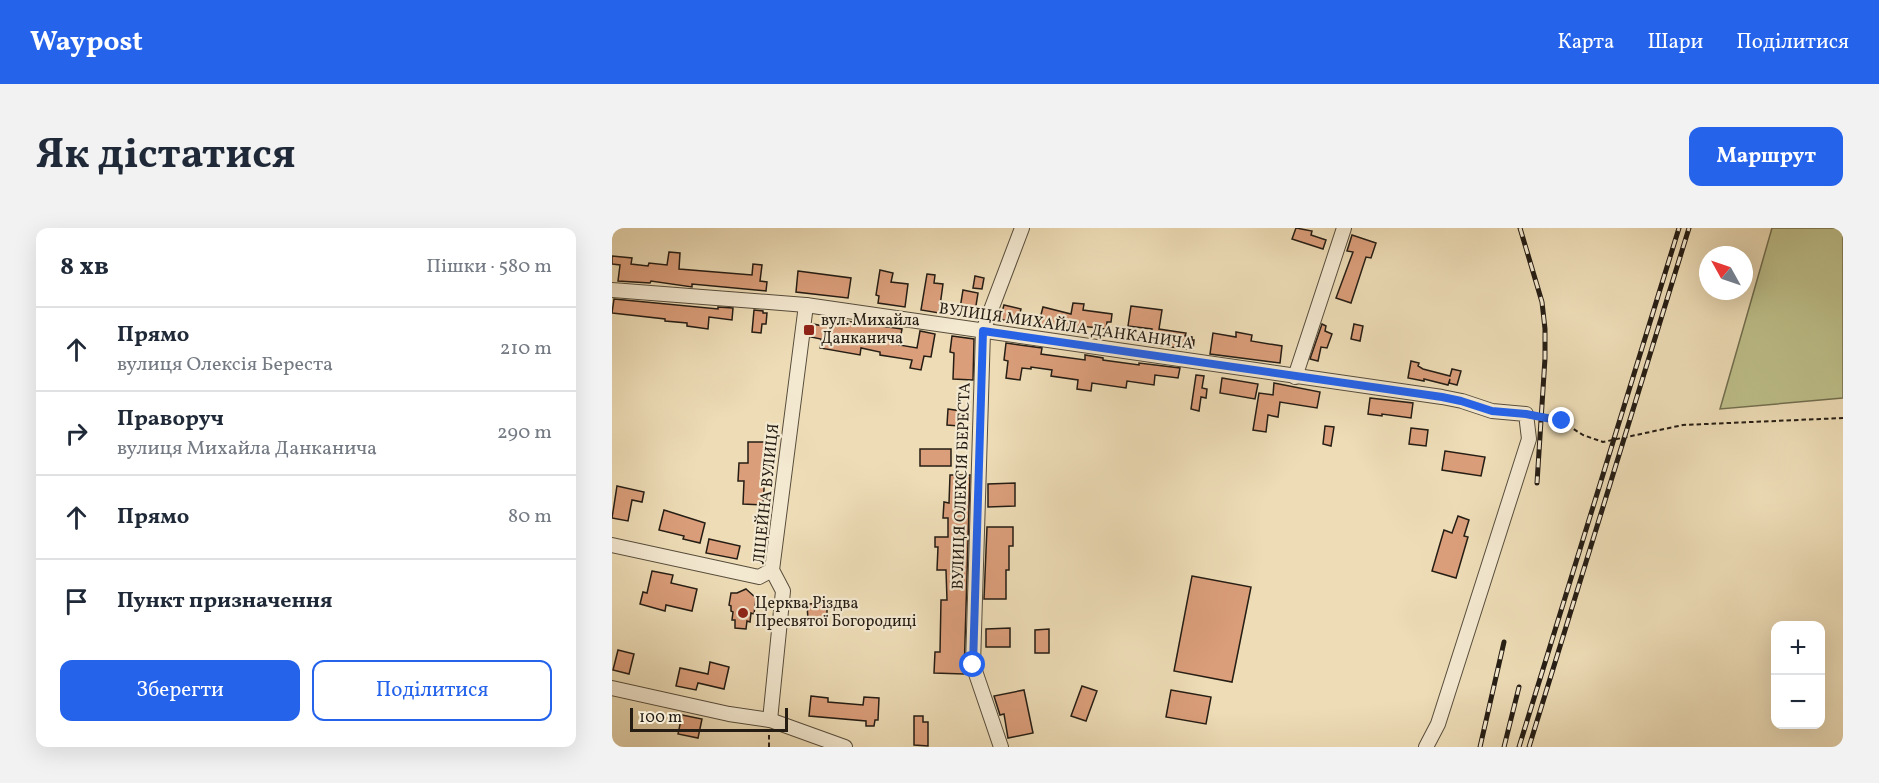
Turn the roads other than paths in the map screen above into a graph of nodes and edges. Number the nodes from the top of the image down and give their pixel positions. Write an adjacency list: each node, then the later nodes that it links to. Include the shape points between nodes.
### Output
1 (1022, 228): 5 (street, ВУЛИЦЯ ОЛЕКСІЯ БЕРЕСТА)
2 (1344, 228): 6 (street)
3 (612, 290): 4 (street, ВУЛИЦЯ МИХАЙЛА ДАНКАНИЧА)
4 (806, 305): 5 (street, ВУЛИЦЯ МИХАЙЛА ДАНКАНИЧА); 8 (street, ЛІЦЕЙНА ВУЛИЦЯ)
5 (983, 331): 6 (street, ВУЛИЦЯ МИХАЙЛА ДАНКАНИЧА); 12 (street, ВУЛИЦЯ ОЛЕКСІЯ БЕРЕСТА, via 973,665)
6 (1296, 377): 13 (street, ВУЛИЦЯ МИХАЙЛА ДАНКАНИЧА, via 1442,397 1492,411 1526,414 1529,439 1438,724)
7 (612, 545): 8 (street, via 759,577)
8 (772, 570): 10 (street, ЛІЦЕЙНА ВУЛИЦЯ, via 783,591)
9 (612, 688): 10 (street)
10 (770, 720): 11 (street)
11 (846, 747)
12 (1001, 747)
13 (1426, 747)

